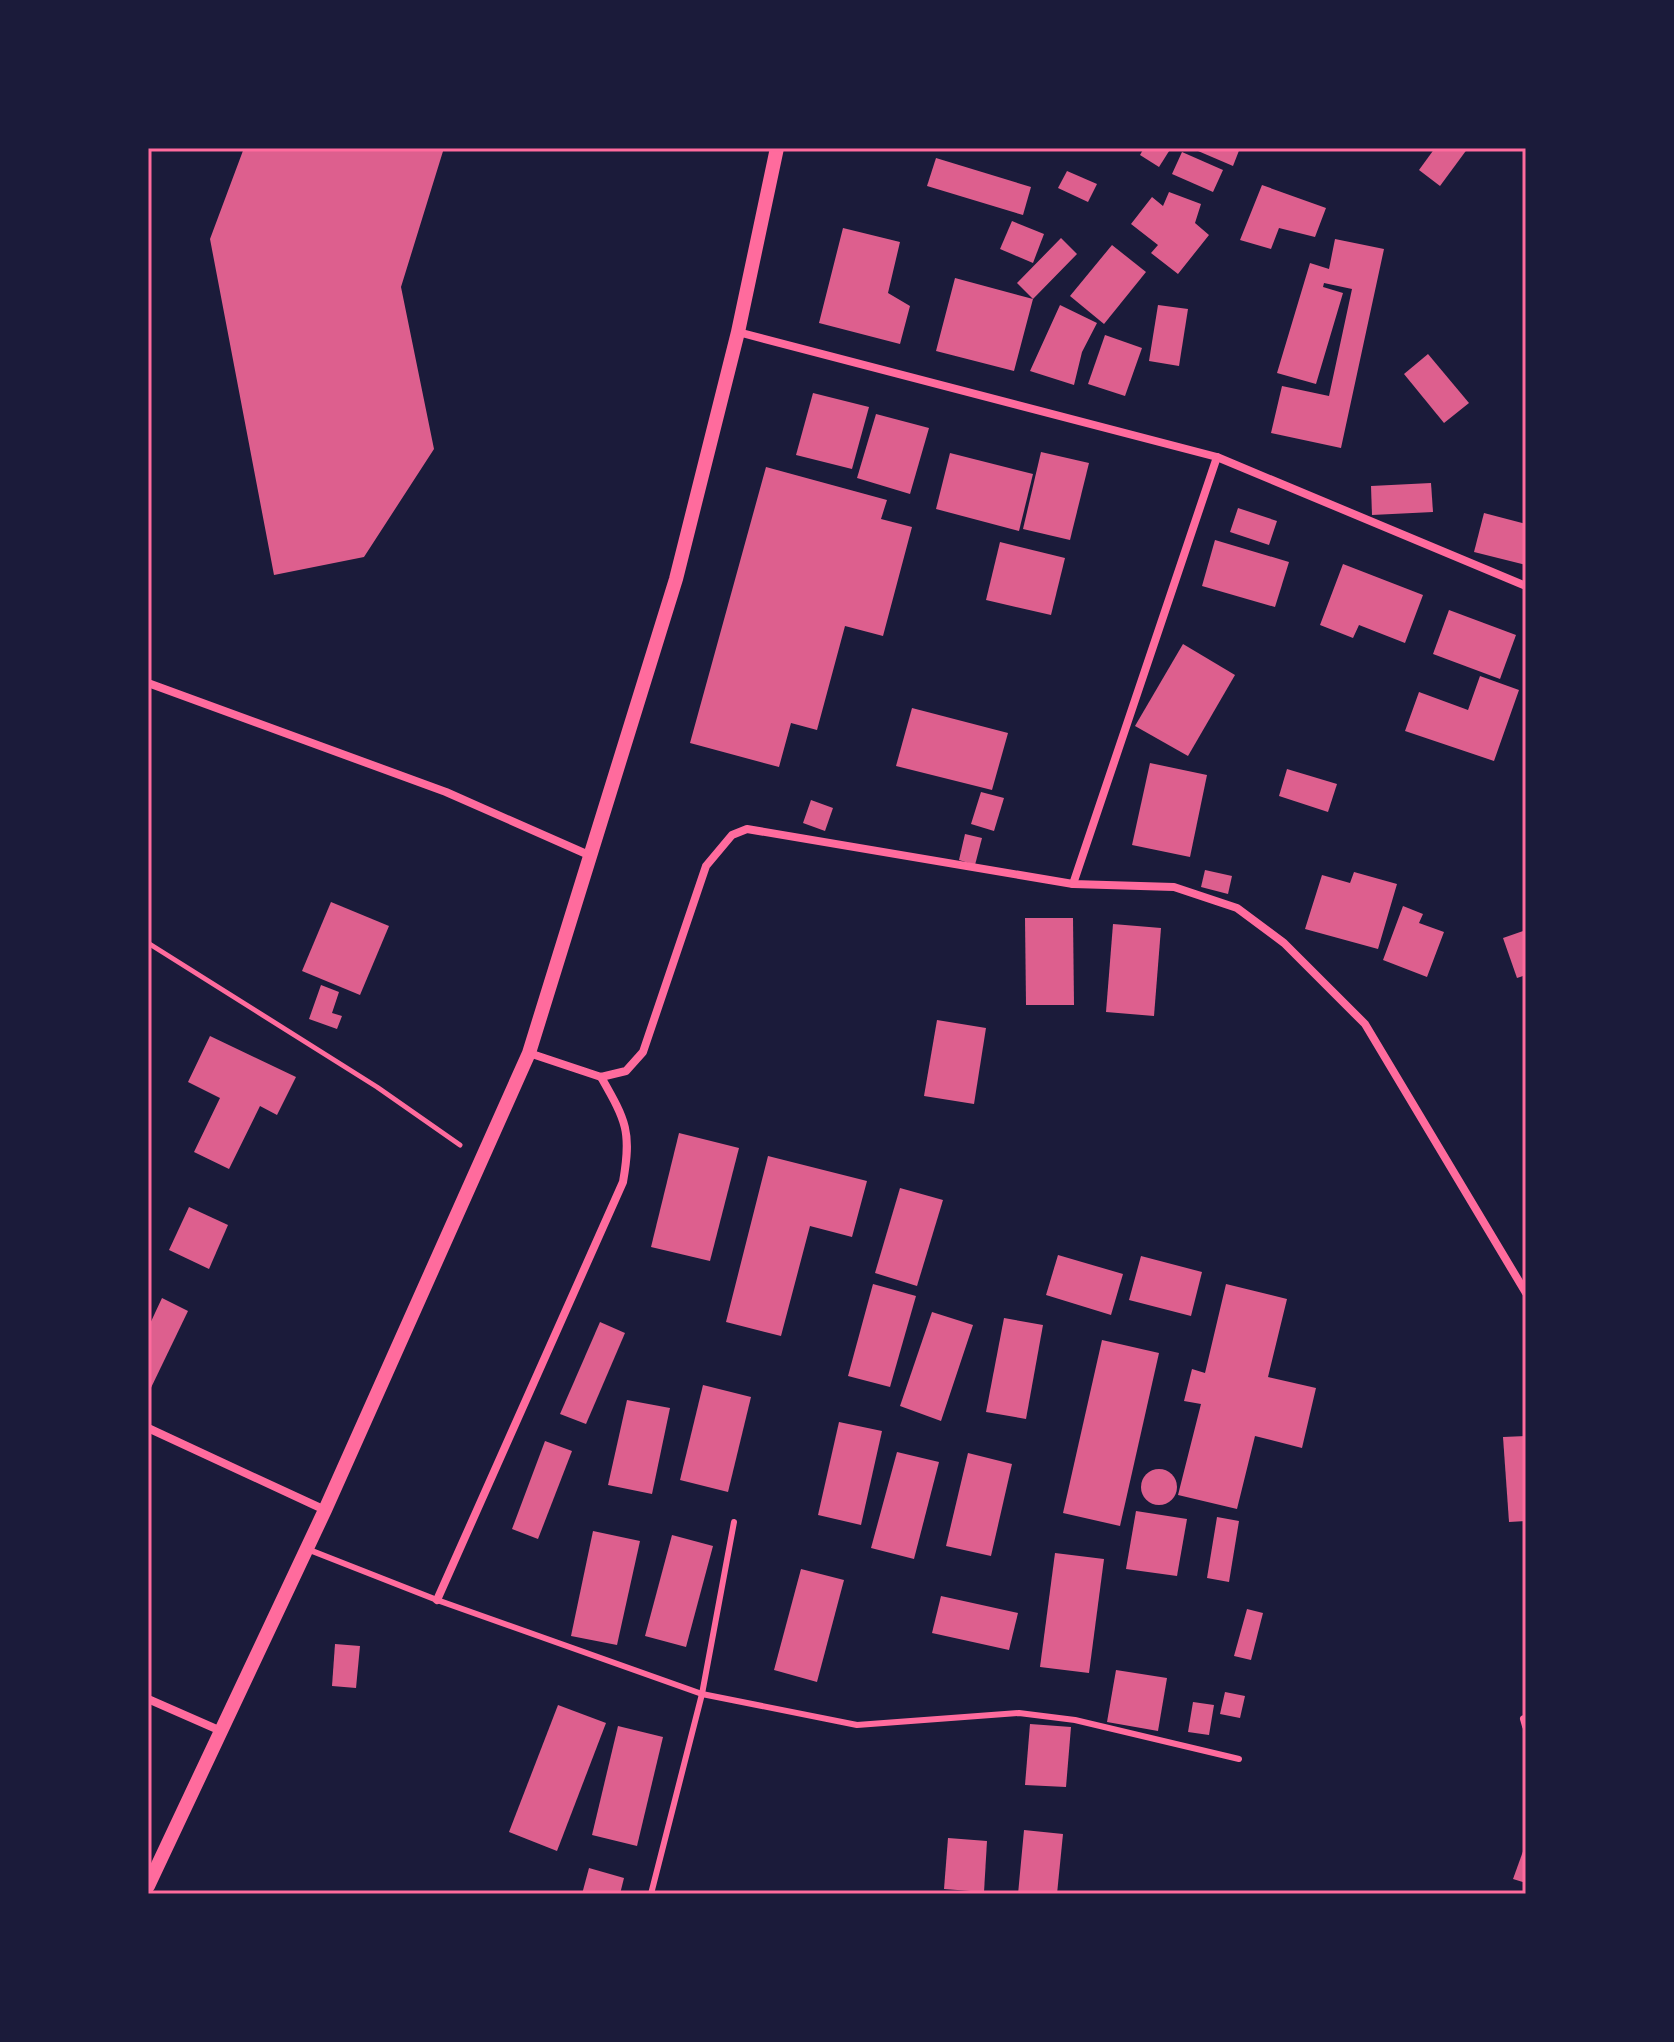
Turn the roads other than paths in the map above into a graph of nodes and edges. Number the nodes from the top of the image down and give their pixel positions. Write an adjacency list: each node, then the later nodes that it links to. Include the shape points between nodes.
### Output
1 (777, 148): 2 (street)
2 (738, 332): 3 (street); 6 (street, via 676,579)
3 (1217, 457): 4 (street); 7 (street)
4 (1526, 586)
5 (148, 683): 6 (street, via 446,792)
6 (591, 856): 8 (street)
7 (1073, 884): 9 (street, via 762,831 732,835 706,866 643,1052 626,1071); 10 (street, via 1174,887 1237,908 1284,943 1365,1024)
8 (529, 1053): 9 (street); 12 (street)
9 (601, 1077): 15 (street, via 622,1114 630,1144 623,1182)
10 (1526, 1293)
11 (148, 1428): 12 (street)
12 (325, 1510): 14 (street)
13 (734, 1522): 16 (lane)
14 (307, 1549): 15 (lane); 18 (street)
15 (437, 1600): 16 (lane)
16 (702, 1694): 19 (lane, via 857,1725 1019,1713); 21 (lane)
17 (148, 1699): 18 (street)
18 (221, 1731): 20 (street)
19 (1239, 1759)
20 (148, 1886)
21 (651, 1894)

